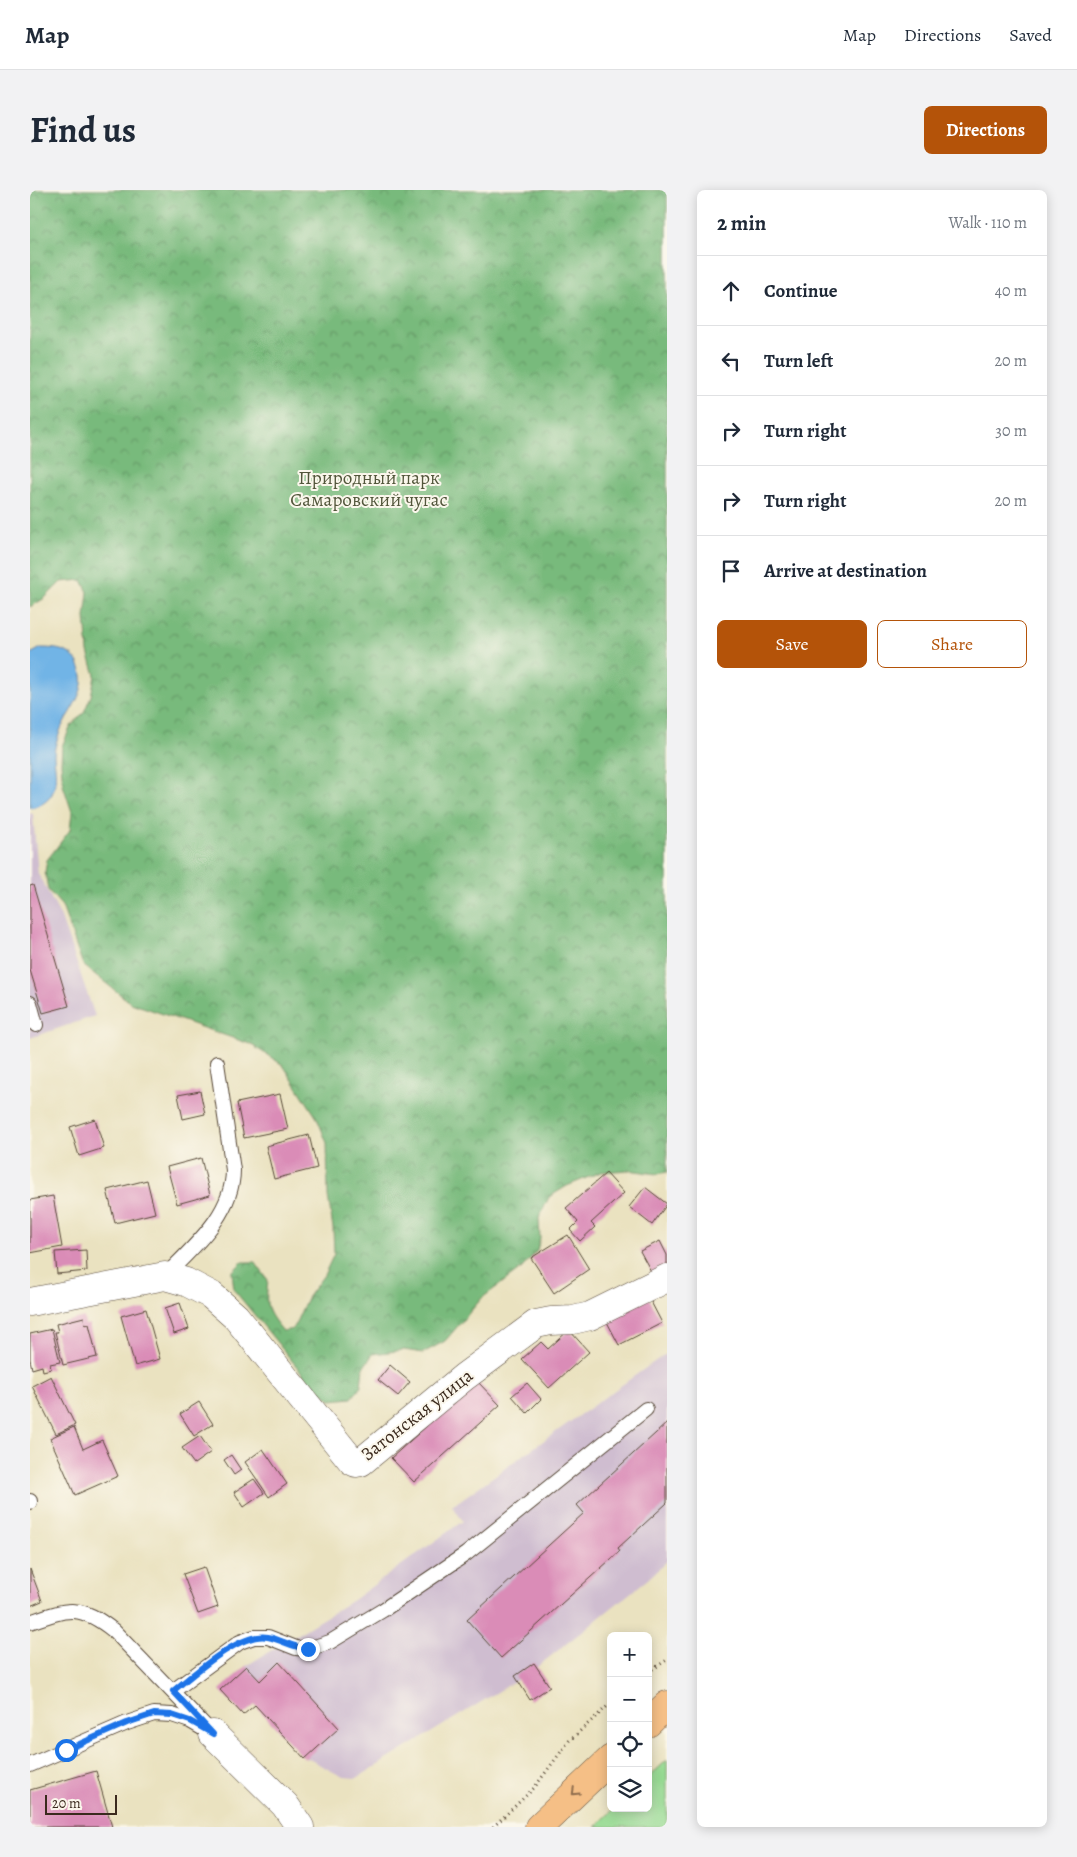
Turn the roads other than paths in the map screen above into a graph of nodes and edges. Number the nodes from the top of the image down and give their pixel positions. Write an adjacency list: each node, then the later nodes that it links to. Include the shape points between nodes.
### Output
1 (30, 1003): 2 (lane)
2 (36, 1025)
3 (217, 1064): 4 (lane, via 233,1185 228,1202 201,1239)
4 (165, 1276): 5 (street, Затонская улица, via 186,1282 211,1296 236,1317 356,1463 536,1324 590,1316); 6 (street)
5 (667, 1278)
6 (30, 1302)
7 (646, 1409): 9 (lane, via 466,1554 330,1642 308,1649 268,1637 254,1637 240,1642)
8 (30, 1622): 9 (lane, via 73,1610 88,1614 114,1631)
9 (173, 1691): 12 (lane)
10 (667, 1705): 11 (highway)
11 (649, 1722)
12 (213, 1734): 14 (lane, via 190,1721 154,1714); 15 (street, via 285,1805)
13 (607, 1763): 16 (highway, one-way to 16)
14 (30, 1765)
15 (300, 1827)
16 (539, 1827)

